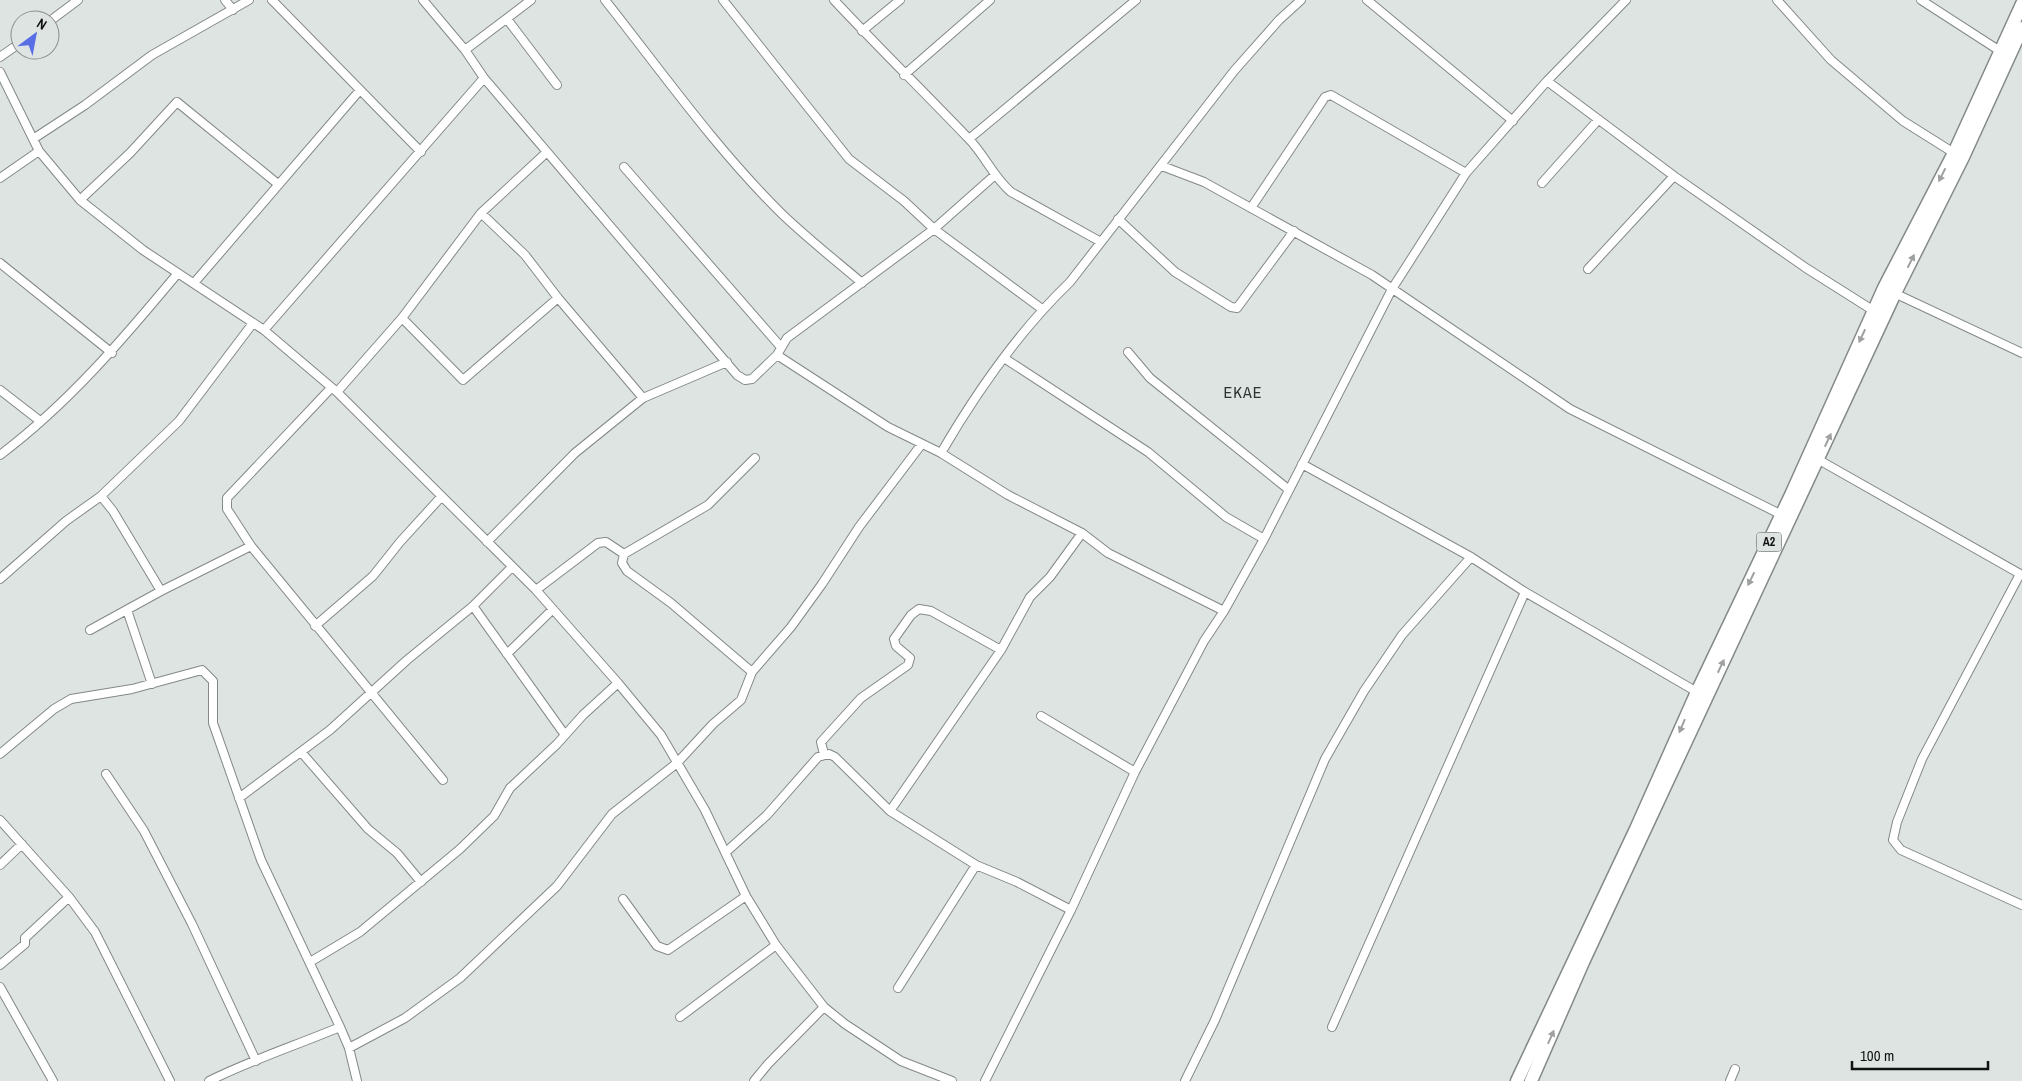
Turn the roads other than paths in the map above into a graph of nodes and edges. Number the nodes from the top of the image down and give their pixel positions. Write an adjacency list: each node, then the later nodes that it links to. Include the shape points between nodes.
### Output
1 (78, 0): 20 (street)
2 (225, 0): 19 (street)
3 (249, 0): 19 (street)
4 (272, 0): 31 (street)
5 (423, 0): 24 (street)
6 (531, 0): 21 (street)
7 (605, 0): 59 (street, via 710,134 756,186 794,225)
8 (723, 0): 52 (street, via 849,159 904,201)
9 (834, 0): 23 (street)
10 (900, 0): 23 (street)
11 (990, 0): 27 (street)
12 (1136, 0): 35 (street)
13 (1301, 0): 40 (street, via 1234,71)
14 (1367, 0): 32 (street)
15 (1626, 0): 29 (street)
16 (1778, 0): 39 (street, via 1831,60 1903,121)
17 (1921, 0): 25 (street)
18 (2022, 4): 25 (highway, A2)
19 (233, 10): 34 (street, via 152,55)
20 (60, 14)
21 (507, 19): 24 (street); 30 (street)
22 (2022, 28): 61 (highway, A2, one-way to 22, via 1963,157)
23 (862, 31): 27 (street)
24 (465, 50): 28 (street)
25 (2000, 51): 39 (highway, A2)
26 (0, 72): 34 (street)
27 (904, 75): 35 (street)
28 (484, 78): 37 (street); 38 (street)
29 (1546, 81): 32 (street); 33 (street)
30 (557, 85)
31 (360, 90): 37 (street); 47 (street)
32 (1513, 120): 42 (street)
33 (1598, 120): 44 (street); 46 (street)
34 (34, 138): 36 (street)
35 (969, 139): 43 (street, via 985,157)
36 (39, 151): 45 (street); 48 (street)
37 (421, 152): 67 (street)
38 (547, 152): 50 (street); 74 (street)
39 (1954, 153): 61 (highway, A2, one-way to 61)
40 (1162, 166): 49 (street, via 1204,182); 51 (street)
41 (624, 167): 68 (street)
42 (1466, 172): 49 (street, via 1331,95 1325,97); 60 (street)
43 (994, 175): 52 (street); 54 (street, via 1011,192)
44 (1674, 176): 56 (street); 64 (street)
45 (0, 178)
46 (1542, 183)
47 (278, 184): 48 (street, via 177,102); 58 (street)
48 (80, 200): 57 (street)
49 (1251, 208): 53 (street)
50 (481, 213): 62 (street, via 525,255); 65 (street)
51 (1118, 219): 53 (street, via 1175,272 1237,308); 54 (street)
52 (934, 230): 59 (street); 63 (street)
53 (1294, 231): 60 (street)
54 (1101, 242): 63 (street, via 1070,282)
55 (0, 263): 69 (street)
56 (1588, 269)
57 (178, 273): 58 (street); 69 (street)
58 (194, 283): 66 (street)
59 (862, 283): 68 (street)
60 (1392, 289): 84 (street); 88 (street, via 1570,409)
61 (1889, 291): 64 (highway, A2); 71 (street); 83 (highway, A2, one-way to 61)
62 (558, 298): 65 (street, via 463,380); 77 (street)
63 (1042, 310): 73 (street)
64 (1874, 311): 88 (highway, A2, one-way to 88)
65 (402, 318): 76 (street)
66 (253, 323): 67 (street); 86 (street, via 179,421)
67 (264, 330): 76 (street)
68 (780, 346): 72 (street)
69 (112, 352): 78 (street, via 49,416)
70 (1128, 352): 85 (street, via 1150,378)
71 (2022, 353)
72 (776, 355): 74 (street, via 752,379 745,380); 79 (street)
73 (1004, 358): 81 (street, via 966,411); 90 (street, via 1148,452 1226,517)
74 (727, 362): 77 (street)
75 (0, 390): 78 (street)
76 (334, 390): 87 (street); 92 (street, via 227,498 227,509)
77 (643, 398): 91 (street, via 575,453)
78 (40, 421): 80 (street)
79 (921, 445): 81 (street); 109 (street, via 859,527 791,627)
80 (0, 454)
81 (941, 454): 89 (street, via 1008,495)
82 (755, 458): 93 (street, via 708,506)
83 (1819, 460): 96 (street); 157 (highway, A2, one-way to 83, via 1583,962)
84 (1302, 464): 85 (street); 94 (street)
85 (1288, 489): 90 (street)
86 (101, 496): 97 (street, via 66,521); 99 (street)
87 (441, 497): 91 (street); 105 (street, via 374,576)
88 (1782, 515): 113 (highway, A2, one-way to 113)
89 (1082, 533): 104 (street, via 1108,553); 107 (street, via 1050,577 1030,597)
90 (1264, 539): 104 (street)
91 (487, 542): 95 (street)
92 (251, 546): 99 (street); 105 (street)
93 (624, 554): 98 (street, via 606,542 598,543); 109 (street, via 622,563 627,571 671,603)
94 (1471, 557): 100 (street); 155 (street, via 1402,635 1364,690 1325,758)
95 (512, 567): 98 (street); 101 (street)
96 (2021, 575): 134 (street, via 1922,759 1897,822 1894,840 1901,850)
97 (0, 579)
98 (536, 590): 102 (street)
99 (161, 591): 103 (street)
100 (1525, 592): 113 (street); 144 (street)
101 (473, 606): 108 (street); 112 (street)
102 (553, 609): 108 (street); 111 (street)
103 (127, 610): 106 (street); 110 (street)
104 (1224, 610): 120 (street, via 1204,641)
105 (315, 626): 112 (street)
106 (90, 630)
107 (1001, 650): 118 (street, via 931,611 919,609 894,639 896,646 910,658 908,665 861,698 828,732 821,742); 124 (street)
108 (507, 654): 115 (street)
109 (752, 672): 119 (street, via 741,700 713,724)
110 (152, 684): 117 (street, via 71,699 54,709); 123 (street, via 202,670 206,672 213,682 213,723)
111 (618, 684): 115 (street, via 582,715); 119 (street, via 661,735)
112 (371, 691): 116 (street); 122 (street)
113 (1697, 692): 156 (highway, A2, one-way to 156)
114 (1041, 716): 120 (street)
115 (565, 736): 130 (street, via 510,788 486,824)
116 (302, 753): 123 (street); 130 (street, via 368,830 397,853)
117 (0, 754)
118 (824, 754): 124 (street, via 835,757); 127 (street, via 767,815)
119 (677, 763): 127 (street); 145 (street, via 612,814 557,886 460,978 405,1018)
120 (1135, 772): 135 (street)
121 (106, 774): 146 (street, via 144,831)
122 (443, 780)
123 (239, 798): 137 (street, via 261,860)
124 (890, 811): 129 (street)
125 (0, 820): 126 (street)
126 (22, 844): 128 (street); 132 (street)
127 (726, 852): 131 (street)
128 (0, 865)
129 (976, 865): 135 (street); 140 (street)
130 (421, 882): 137 (street, via 360,932)
131 (746, 896): 133 (street, via 668,950 657,946); 136 (street)
132 (70, 897): 138 (street); 149 (street, via 95,932)
133 (623, 899)
134 (2022, 905)
135 (1071, 910): 154 (street)
136 (776, 945): 141 (street); 142 (street)
137 (310, 962): 143 (street)
138 (0, 965)
139 (0, 987): 148 (street)
140 (898, 988)
141 (824, 1007): 152 (street); 153 (street, via 901,1061)
142 (680, 1016)
143 (340, 1027): 145 (street); 146 (street)
144 (1332, 1027)
145 (349, 1048): 151 (street)
146 (256, 1061): 150 (street)
147 (1735, 1068): 158 (street)
148 (53, 1081)
149 (170, 1081)
150 (209, 1081)
151 (357, 1081)
152 (754, 1081)
153 (952, 1081)
154 (985, 1081)
155 (1185, 1081)
156 (1516, 1081)
157 (1531, 1081)
158 (1730, 1081)

